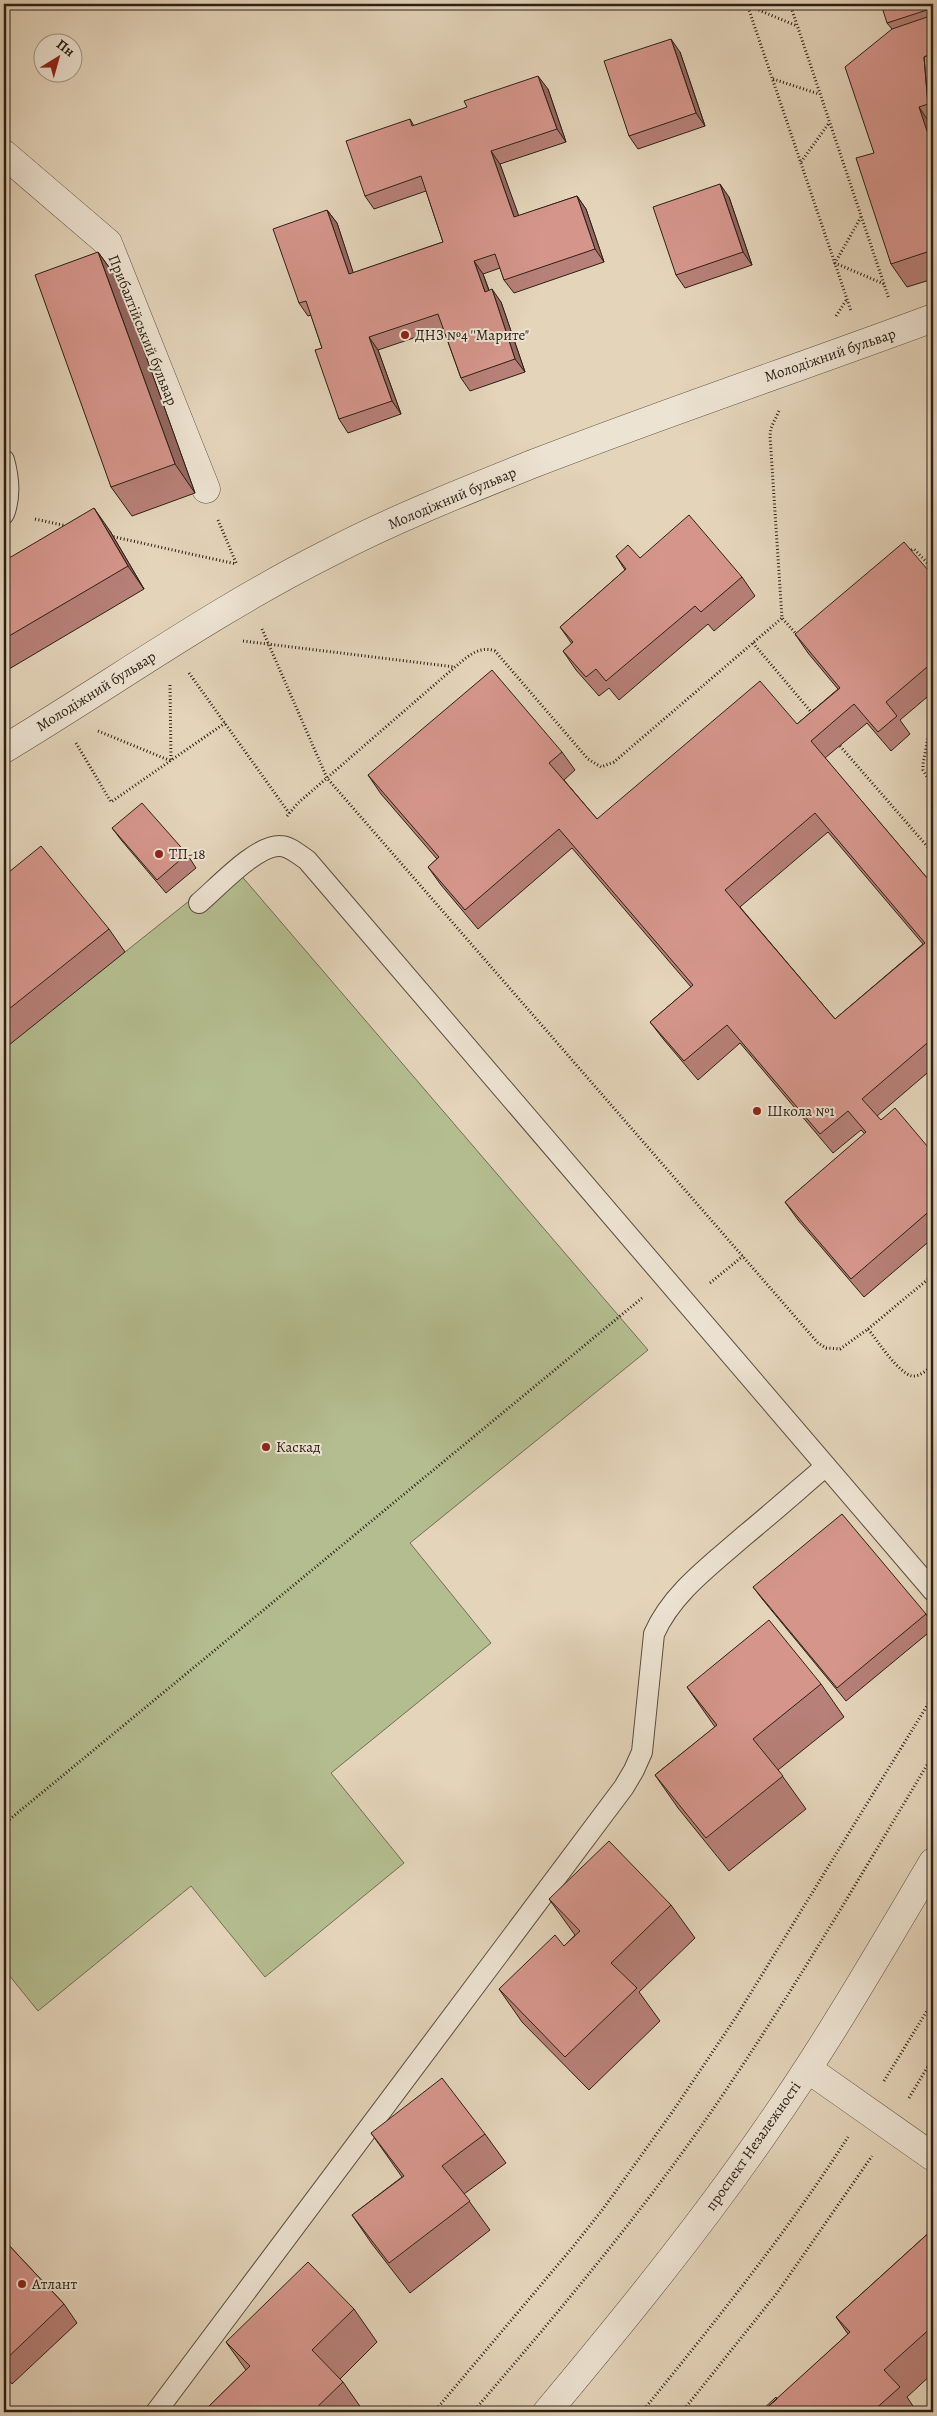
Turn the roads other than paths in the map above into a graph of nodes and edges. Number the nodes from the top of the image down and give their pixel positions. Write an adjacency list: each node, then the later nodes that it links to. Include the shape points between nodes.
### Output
1 (4, 154): 4 (street, Прибалтійський бульвар, via 108,243)
2 (933, 318): 6 (street, Молодіжний бульвар, via 477,486 328,553 169,644)
3 (4, 460): 5 (lane, via 9,492)
4 (206, 489)
5 (4, 513)
6 (4, 749)
7 (198, 903): 8 (lane, via 267,848 281,846 306,860)
8 (826, 1466): 9 (lane); 13 (lane, via 672,1602 654,1634 642,1752 624,1787)
9 (933, 1591)
10 (933, 1862): 11 (street, проспект Незалежності)
11 (808, 2069): 12 (street); 14 (street, проспект Незалежності, via 766,2132 665,2268)
12 (933, 2157)
13 (156, 2412)
14 (547, 2412)

